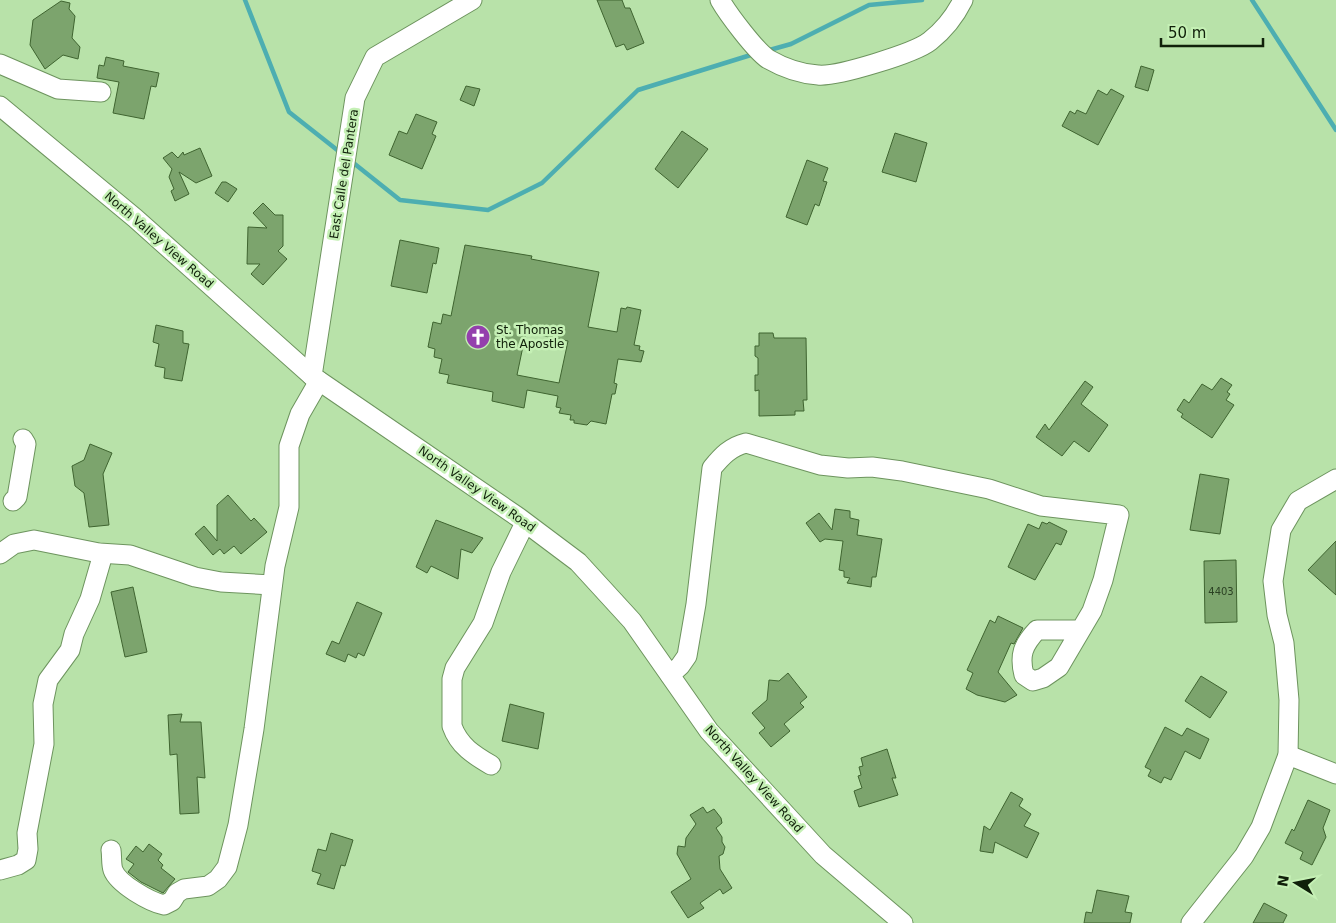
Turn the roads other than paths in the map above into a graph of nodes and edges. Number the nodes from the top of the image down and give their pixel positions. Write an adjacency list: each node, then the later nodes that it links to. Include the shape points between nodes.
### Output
1 (472, 0): 7 (street, East Calle del Pantera, via 375,57 355,98)
2 (720, 0): 3 (street, via 727,13 766,58 797,72 820,76 871,65 928,42 953,18)
3 (963, 0)
4 (0, 64): 5 (street, via 58,89)
5 (101, 92)
6 (0, 106): 7 (street, North Valley View Road, via 135,218)
7 (316, 379): 11 (street, North Valley View Road); 14 (street, via 289,446 289,508)
8 (23, 439): 10 (street, via 26,444 17,497)
9 (1336, 478): 17 (street, via 1298,501 1281,530 1273,581 1276,615 1284,643 1289,700)
10 (13, 502)
11 (526, 523): 16 (street, North Valley View Road, via 578,562 632,621); 18 (street, via 501,572 483,623 458,662 452,680 454,732 466,748)
12 (0, 554): 13 (street, via 14,544 34,540)
13 (103, 554): 14 (street, via 130,555 195,577 221,582); 21 (street, via 70,650 48,680 43,704 44,744 27,833 26,860)
14 (272, 585): 20 (street, via 254,729 238,825 226,867 208,886 184,889 164,905 146,899 123,881 113,870)
15 (1080, 630): 16 (street, via 1092,611 1103,580 1119,515 1041,506 989,489 902,471 820,465 746,443 736,445 712,468 687,656)
16 (670, 675): 22 (street, North Valley View Road, via 709,731 823,855)
17 (1288, 754): 19 (street); 23 (street, via 1261,827 1244,856)
18 (491, 765)
19 (1336, 774)
20 (111, 850)
21 (0, 870)
22 (903, 923)
23 (1190, 923)

